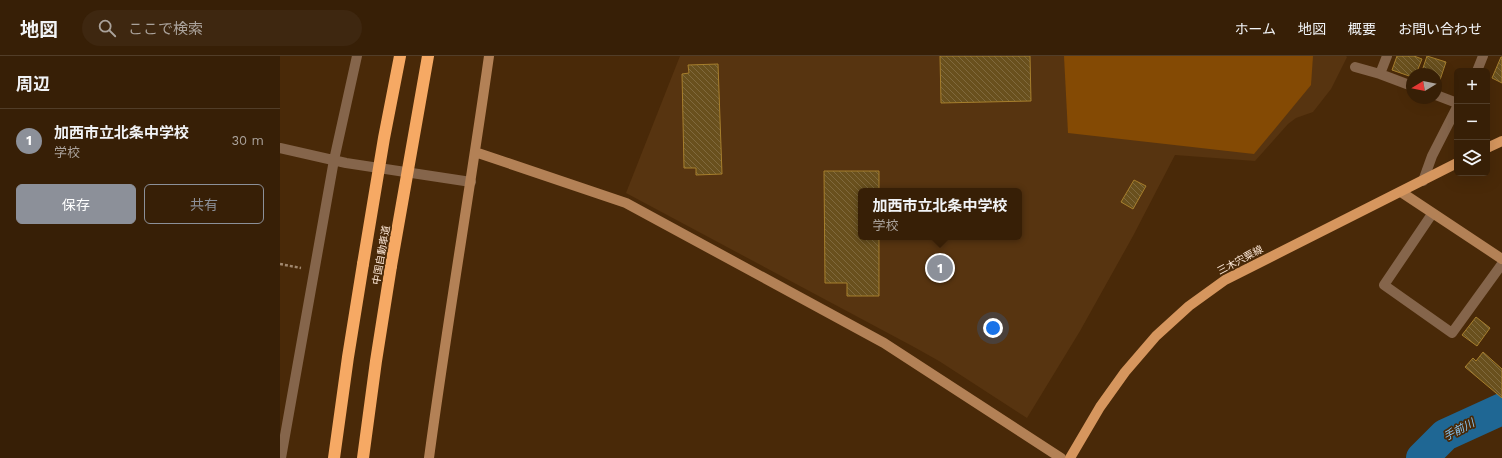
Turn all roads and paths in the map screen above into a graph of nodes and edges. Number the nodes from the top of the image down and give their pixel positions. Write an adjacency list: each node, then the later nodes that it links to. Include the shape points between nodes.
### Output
1 (357, 56): 18 (street)
2 (400, 56): 29 (highway, 中国自動車道, bridge, via 363,264)
3 (428, 56): 30 (highway, 中国自動車道, bridge, via 391,266)
4 (489, 56): 17 (street)
5 (1387, 56): 9 (street)
6 (1483, 56): 8 (street)
7 (1355, 67): 9 (street)
8 (1478, 68)
9 (1380, 74): 10 (street)
10 (1406, 84)
11 (1442, 97): 12 (street)
12 (1454, 102)
13 (1454, 113): 20 (street, via 1432,156)
14 (1502, 141): 15 (main road)
15 (1490, 147)
16 (280, 148): 18 (street)
17 (475, 152): 21 (street); 32 (street, via 626,203 884,343)
18 (334, 160): 21 (street); 27 (street)
19 (1454, 165): 20 (main road, 三木宍粟線)
20 (1423, 181): 22 (main road, 三木宍粟線)
21 (471, 182): 31 (street)
22 (1401, 192): 23 (street); 33 (main road, 三木宍粟線, via 1225,280 1190,306 1156,336 1125,372 1100,407)
23 (1432, 214): 24 (street); 26 (street, via 1384,285 1452,334)
24 (1502, 259)
25 (280, 264): 27 (path)
26 (1502, 264)
27 (315, 270): 28 (street)
28 (281, 458)
29 (334, 458)
30 (363, 458)
31 (429, 458)
32 (1061, 458)
33 (1070, 458)

